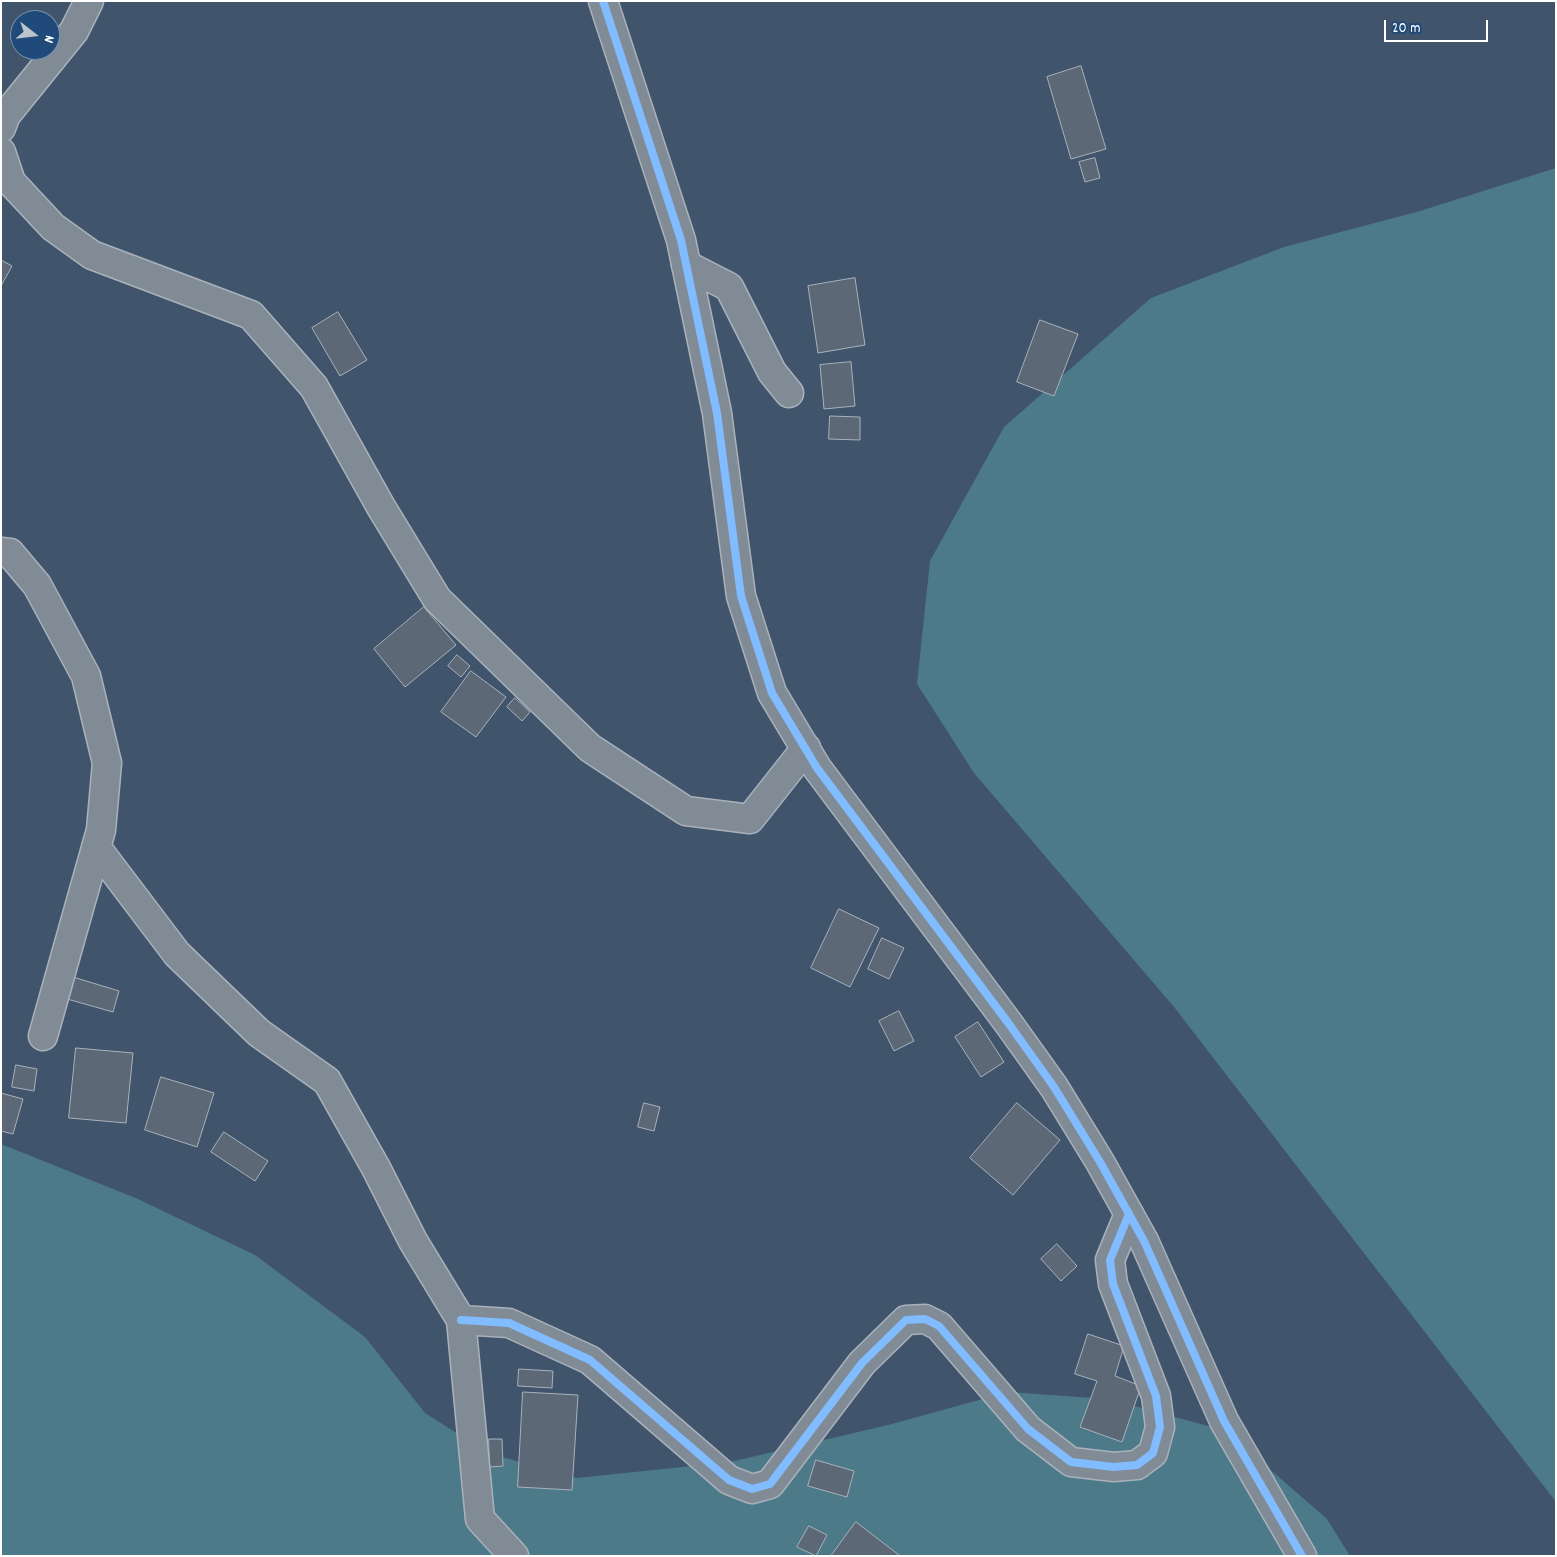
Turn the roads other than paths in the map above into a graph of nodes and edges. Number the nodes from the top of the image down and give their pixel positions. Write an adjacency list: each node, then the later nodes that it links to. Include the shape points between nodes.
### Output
1 (89, 1): 3 (street, via 74,31 6,115)
2 (603, 1): 6 (street, via 681,240)
3 (1, 128)
4 (1, 152): 5 (street)
5 (6, 192): 9 (street, via 92,255 251,315 314,387 437,599 590,748 686,811 750,819)
6 (686, 265): 7 (street, via 729,287 772,372); 9 (street, via 717,413 741,596 772,693)
7 (789, 393)
8 (1, 552): 10 (street, via 10,553 37,585 86,676 107,763 101,830)
9 (806, 748): 12 (street, via 817,768 1048,1079)
10 (96, 847): 11 (street); 13 (street, via 177,954 259,1033 327,1081 413,1241)
11 (44, 1036)
12 (1129, 1214): 13 (street, via 1110,1260 1113,1284 1156,1396 1160,1427 1153,1452 1137,1465 1114,1467 1071,1462 1028,1429 939,1326 925,1319 906,1320 869,1356 770,1484 752,1489 729,1480 590,1360 509,1324); 15 (street, via 1224,1421)
13 (461, 1320): 14 (street, via 480,1520)
14 (514, 1556)
15 (1302, 1556)

